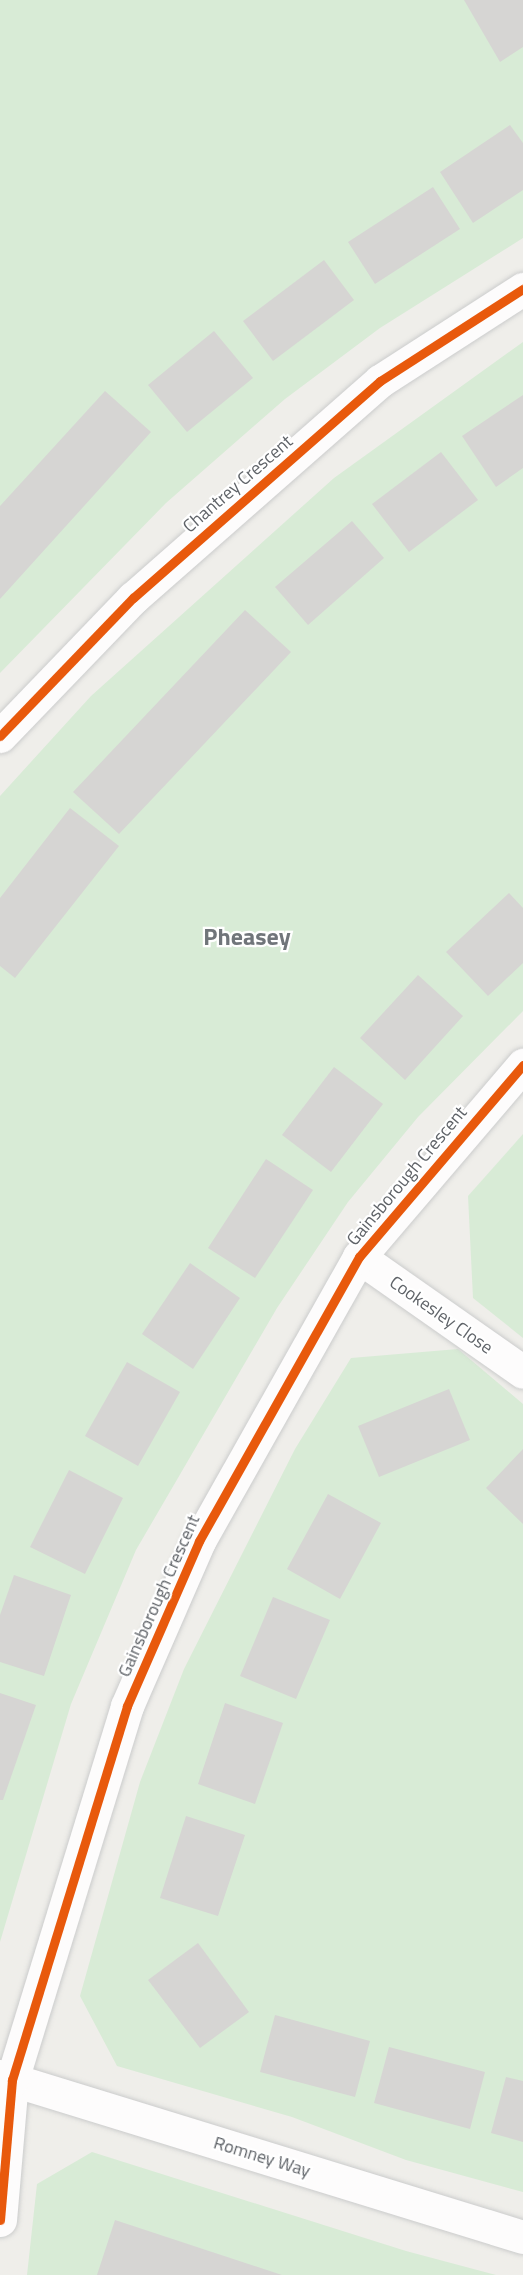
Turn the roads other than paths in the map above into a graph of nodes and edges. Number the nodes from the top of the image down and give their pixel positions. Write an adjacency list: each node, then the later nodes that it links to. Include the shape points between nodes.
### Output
1 (523, 289): 2 (street, Chantrey Crescent, via 380,381 133,598)
2 (0, 736)
3 (523, 1065): 4 (street, Gainsborough Crescent)
4 (359, 1257): 5 (street, Cookesley Close); 6 (street, Gainsborough Crescent, via 199,1541 127,1706)
5 (523, 1372)
6 (6, 2078): 7 (street, Gainsborough Crescent); 8 (street, Romney Way)
7 (0, 2220)
8 (523, 2237)

